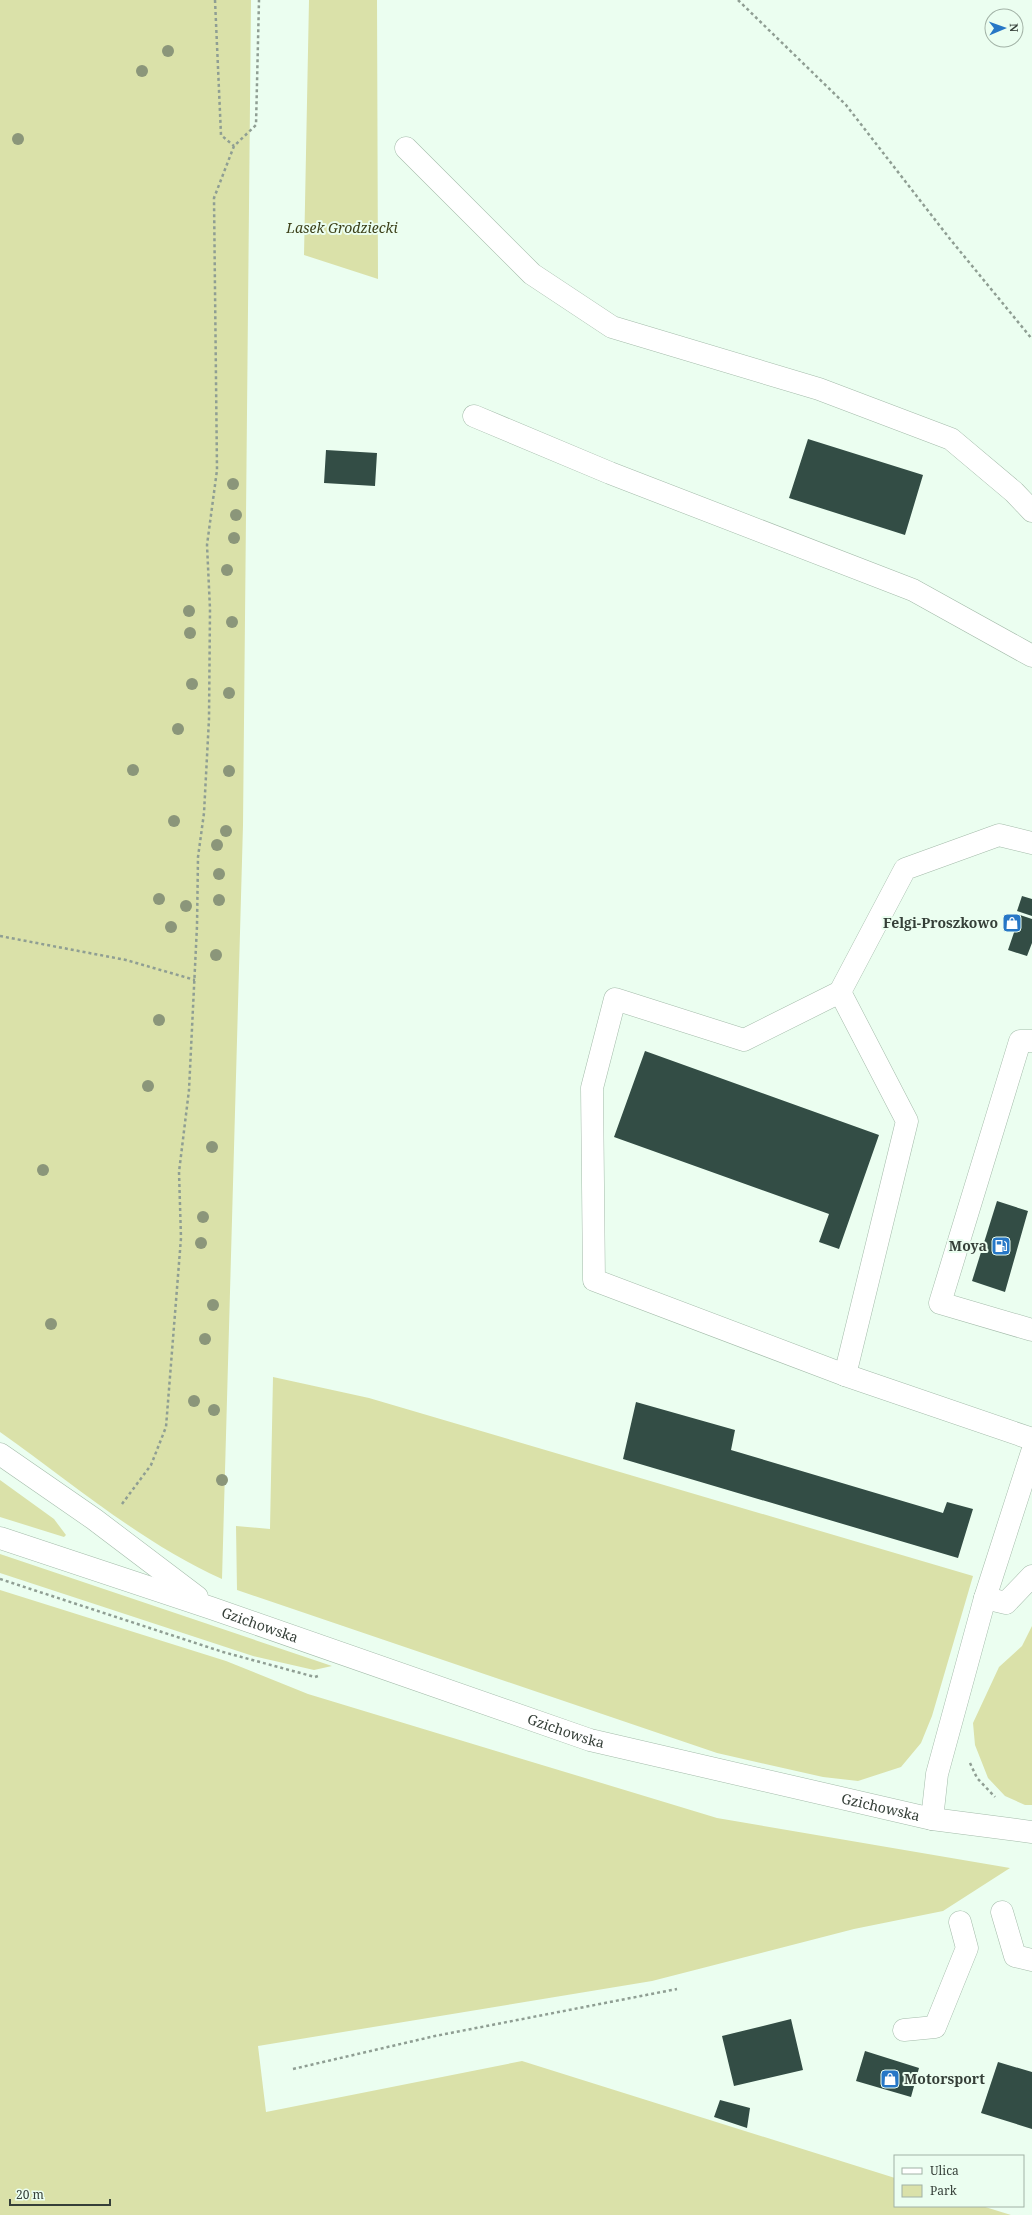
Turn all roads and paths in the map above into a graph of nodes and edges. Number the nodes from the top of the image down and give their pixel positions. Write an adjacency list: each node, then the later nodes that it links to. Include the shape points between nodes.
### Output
1 (215, 0): 4 (path, via 221,135)
2 (259, 0): 4 (path, via 256,125)
3 (738, 0): 6 (path, via 846,105)
4 (234, 146): 12 (path, via 214,198 217,470 208,546 208,719 204,813 198,857)
5 (406, 148): 8 (street, via 532,274 612,327 819,389 951,439 1014,492)
6 (1032, 340)
7 (474, 416): 9 (street, via 610,473 913,590)
8 (1032, 512)
9 (1032, 656)
10 (1032, 843): 13 (street, via 999,835 905,869)
11 (0, 936): 12 (path, via 126,960)
12 (195, 980): 20 (path, via 189,1090 179,1172 181,1238 166,1427 151,1465)
13 (840, 992): 16 (street, via 907,1121); 16 (street, via 744,1040 615,1000 592,1088 594,1280)
14 (1032, 1041): 15 (street, via 1020,1041 940,1303)
15 (1032, 1330)
16 (845, 1375): 17 (street)
17 (1032, 1439)
18 (1032, 1452): 23 (street, Gzichowska)
19 (0, 1454): 20 (street, Gzichowska)
20 (105, 1527): 24 (street, Gzichowska)
21 (0, 1538): 24 (street, Gzichowska)
22 (1032, 1576): 23 (street, via 1006,1603)
23 (985, 1598): 27 (street, Gzichowska, via 937,1774)
24 (211, 1608): 27 (street, Gzichowska, via 590,1740)
25 (966, 1757): 26 (path, via 977,1778)
26 (1001, 1801)
27 (932, 1819): 28 (street, Gzichowska)
28 (1032, 1832)
29 (1002, 1912): 31 (street, via 1016,1956)
30 (960, 1922): 33 (street, via 968,1948 935,2027)
31 (1032, 1960)
32 (677, 1990): 34 (path, via 436,2036)
33 (904, 2030)
34 (293, 2069)

